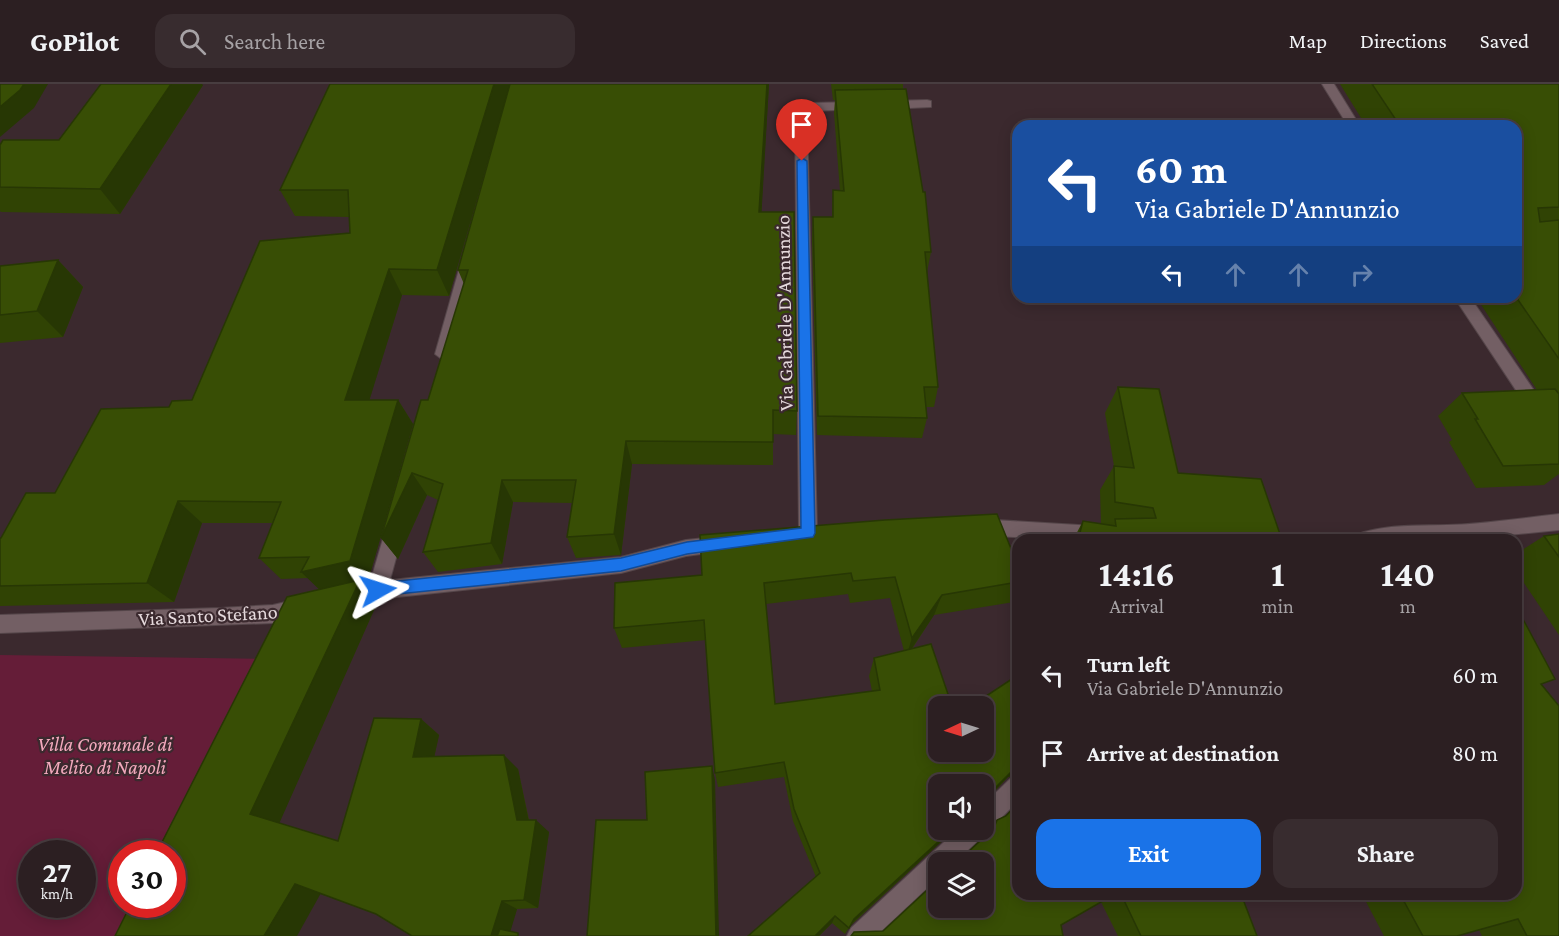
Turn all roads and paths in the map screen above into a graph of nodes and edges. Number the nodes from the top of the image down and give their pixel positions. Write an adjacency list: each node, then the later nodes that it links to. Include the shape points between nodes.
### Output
1 (1328, 84): 3 (street)
2 (927, 104): 12 (street, Via Gabriele D'Annunzio, via 812,107 801,114)
3 (1350, 120)
4 (473, 245): 6 (street)
5 (1466, 303): 7 (street)
6 (438, 371)
7 (1559, 441)
8 (400, 509): 19 (street)
9 (1559, 522): 16 (street)
10 (962, 528): 13 (street)
11 (832, 532): 12 (street)
12 (808, 533): 17 (street)
13 (1086, 534)
14 (1394, 534): 15 (street)
15 (1417, 534)
16 (1473, 534)
17 (786, 536)
18 (742, 541): 19 (street, Via Santo Stefano, via 687,548 621,565)
19 (378, 590): 20 (street, Via Santo Stefano, via 273,614)
20 (0, 624)
21 (1012, 792): 22 (street)
22 (994, 809)
23 (962, 840): 24 (street)
24 (859, 936)

